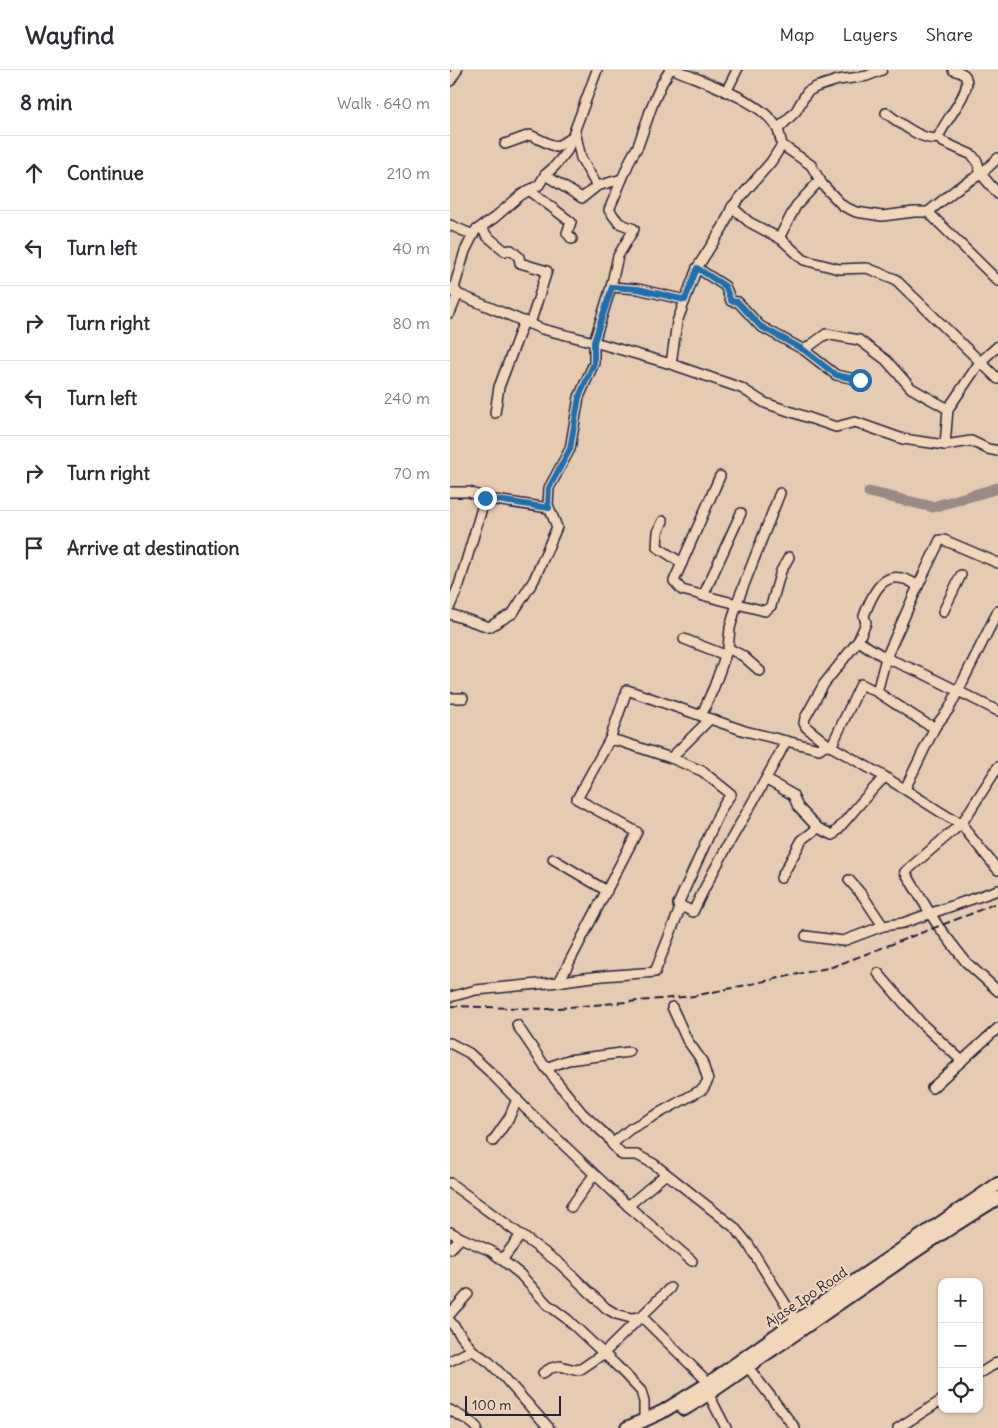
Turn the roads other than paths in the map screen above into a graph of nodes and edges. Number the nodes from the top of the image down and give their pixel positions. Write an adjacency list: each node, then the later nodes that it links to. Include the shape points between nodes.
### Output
1 (457, 70): 8 (street)
2 (597, 70): 12 (street)
3 (670, 70): 19 (street)
4 (676, 70): 9 (street)
5 (737, 70): 9 (street)
6 (882, 70): 11 (street, via 816,87 808,92 796,112)
7 (954, 70): 13 (street, via 963,74 967,84 961,101 945,122)
8 (450, 81)
9 (726, 92): 11 (street, via 759,108)
10 (886, 113): 13 (street, via 925,138)
11 (778, 129): 15 (street)
12 (574, 135): 14 (street, via 556,147 530,135); 18 (street, via 567,151); 21 (street, via 581,158)
13 (938, 138): 17 (street, via 972,155)
14 (505, 144)
15 (782, 145): 20 (street, via 811,165); 24 (street)
16 (998, 158): 17 (street)
17 (981, 174): 23 (street); 25 (street)
18 (545, 175): 21 (street, via 582,198); 22 (street, via 539,185)
19 (622, 179): 21 (street); 33 (street, via 608,210 619,223 634,229 618,256)
20 (820, 180): 25 (street, via 843,206 856,212 882,216); 29 (street, via 796,206)
21 (598, 186)
22 (529, 190): 27 (street); 30 (street, via 571,222 567,233)
23 (998, 194)
24 (732, 207): 29 (street, via 749,222); 31 (street)
25 (928, 212): 32 (street)
26 (450, 225): 28 (street)
27 (481, 227): 28 (street); 37 (street, via 505,252 511,250 519,257 520,263 548,272)
28 (473, 235): 34 (street)
29 (779, 238): 41 (street, via 804,260 840,269 867,268 895,279)
30 (572, 239)
31 (697, 268): 35 (street); 40 (street, via 725,286 731,301 738,302 760,326)
32 (998, 281)
33 (612, 287): 35 (street, via 638,289); 38 (street)
34 (454, 292): 36 (street); 37 (street)
35 (685, 300): 42 (street, via 677,322)
36 (450, 313)
37 (527, 323): 38 (street); 46 (street, via 499,387)
38 (594, 342): 42 (street); 53 (street, via 594,363 579,397 570,449 549,488)
39 (998, 346): 41 (street)
40 (804, 350): 44 (street, via 836,375); 45 (street, via 826,334 859,340 886,360 911,388)
41 (980, 362): 43 (street); 45 (street)
42 (671, 364): 47 (street, via 741,388 765,403 836,427 855,422 903,439)
43 (998, 379)
44 (860, 380)
45 (948, 409): 47 (street)
46 (495, 413)
47 (946, 445): 48 (street, via 971,441)
48 (998, 451)
49 (720, 476): 57 (street)
50 (450, 492): 52 (street, via 469,492)
51 (780, 493): 62 (street)
52 (485, 498): 53 (street); 63 (street, via 460,585)
53 (549, 508): 66 (street, via 557,527 534,580 513,613 489,627)
54 (741, 513): 61 (street)
55 (664, 520): 57 (street, via 658,532 657,547)
56 (789, 557): 62 (street, via 781,571 771,606 765,611)
57 (682, 563): 61 (street, via 674,581 682,590)
58 (998, 563): 60 (street, via 940,540)
59 (962, 575): 65 (street)
60 (918, 586): 68 (street, via 896,577 883,581 871,597 864,616 866,623); 70 (street)
61 (703, 596): 62 (street)
62 (737, 604): 69 (street)
63 (450, 606)
64 (998, 611): 72 (street)
65 (943, 612)
66 (450, 614)
67 (684, 639): 69 (street)
68 (858, 641): 70 (street); 81 (street, via 824,684 805,718 806,726)
69 (726, 652): 71 (street, via 744,656); 77 (street)
70 (886, 658): 72 (street); 73 (street)
71 (760, 671)
72 (958, 691): 76 (street); 78 (street, via 949,710)
73 (877, 692): 78 (street); 81 (street, via 861,684)
74 (450, 698): 75 (street)
75 (463, 698)
76 (998, 711)
77 (705, 718): 79 (street, via 627,690); 80 (street); 82 (street)
78 (935, 727): 86 (street)
79 (610, 740): 82 (street); 94 (street, via 578,799 637,832)
80 (786, 741): 81 (street, via 819,749); 85 (street)
81 (829, 746): 84 (street)
82 (671, 758): 95 (street, via 702,771 731,794)
83 (998, 767): 87 (street)
84 (885, 777): 86 (street); 88 (street, via 833,835)
85 (767, 780): 88 (street, via 793,796 798,807); 95 (street, via 708,880 693,912)
86 (905, 789): 87 (street)
87 (962, 823): 90 (street); 96 (street, via 905,872)
88 (818, 828): 91 (street, via 802,840)
89 (553, 859): 94 (street)
90 (998, 870)
91 (782, 878)
92 (849, 880): 97 (street)
93 (998, 890): 96 (street)
94 (607, 891): 100 (street)
95 (678, 904): 100 (street, via 679,911 655,972)
96 (930, 914): 97 (street); 101 (street, via 966,962)
97 (883, 926): 98 (street, via 843,942)
98 (806, 936)
99 (878, 973): 108 (street, via 920,1023)
100 (559, 982): 102 (street, via 476,990)
101 (997, 988)
102 (450, 997)
103 (672, 1007): 113 (street, via 687,1040 702,1061 708,1080 703,1089 630,1129)
104 (517, 1025): 109 (street)
105 (998, 1028): 108 (street)
106 (450, 1043): 111 (street, via 469,1053)
107 (629, 1052): 109 (street, via 568,1060)
108 (962, 1061): 110 (street)
109 (546, 1068): 113 (street)
110 (932, 1088)
111 (517, 1099): 112 (street, via 509,1118); 115 (street)
112 (492, 1140)
113 (612, 1144): 114 (street, via 622,1155 637,1155)
114 (666, 1174): 119 (street); 132 (street, via 748,1244)
115 (594, 1175): 119 (street); 120 (street)
116 (450, 1183): 122 (street)
117 (998, 1184): 132 (highway, Ajase Ipo Road)
118 (998, 1198): 137 (highway, Ajase Ipo Road, via 954,1224)
119 (628, 1206): 126 (street)
120 (571, 1208)
121 (450, 1232): 123 (street)
122 (521, 1235): 125 (street); 130 (street, via 559,1263 606,1308 616,1314)
123 (461, 1238): 124 (street); 125 (street, via 491,1251)
124 (450, 1249)
125 (502, 1260): 134 (street)
126 (692, 1261)
127 (670, 1288): 130 (street)
128 (468, 1294): 129 (street)
129 (450, 1314)
130 (638, 1317): 134 (street); 140 (street, via 642,1317)
131 (450, 1321): 133 (street)
132 (796, 1321): 140 (highway, Ajase Ipo Road)
133 (472, 1350): 135 (street); 145 (street, via 503,1376)
134 (604, 1354): 139 (street, via 581,1369 560,1366); 143 (street, via 641,1391)
135 (450, 1362)
136 (998, 1362): 138 (street)
137 (747, 1366): 140 (highway, Ajase Ipo Road); 148 (street)
138 (983, 1371)
139 (543, 1373)
140 (709, 1389): 143 (highway, Ajase Ipo Road, via 685,1398); 147 (street)
141 (938, 1403): 149 (street)
142 (450, 1410): 144 (street)
143 (645, 1424): 146 (highway, Ajase Ipo Road)
144 (478, 1428)
145 (549, 1428)
146 (627, 1428)
147 (726, 1428)
148 (795, 1428)
149 (898, 1428)

